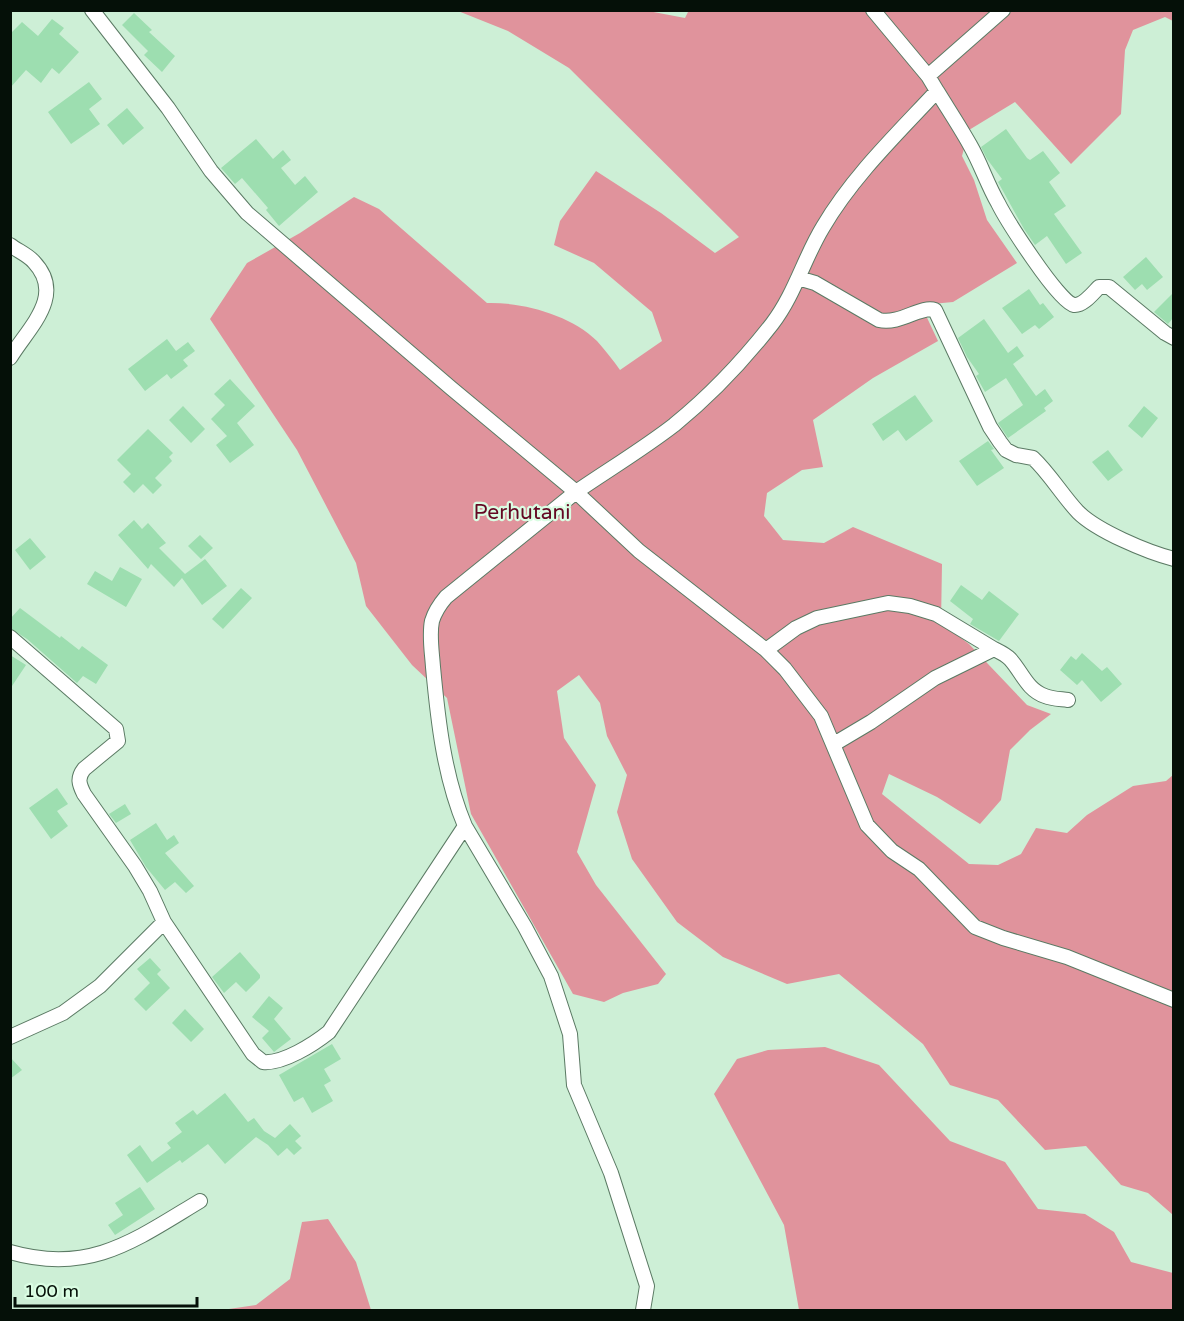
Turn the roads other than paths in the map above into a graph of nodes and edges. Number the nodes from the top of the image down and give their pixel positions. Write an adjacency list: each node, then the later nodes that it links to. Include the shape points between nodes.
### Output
1 (92, 10): 10 (street, via 211,171 247,213)
2 (873, 10): 4 (street)
3 (1003, 10): 4 (street)
4 (928, 76): 5 (street)
5 (937, 90): 7 (street, via 852,185 824,226); 8 (street, via 1016,234 1067,302 1085,301 1099,287 1109,286)
6 (10, 245): 9 (street, via 34,261 45,278 47,293 43,310)
7 (798, 278): 10 (street, via 773,322 716,388 673,426); 11 (street, via 815,283 879,320 888,322 935,310 990,427 1006,450 1033,458 1076,510 1094,525)
8 (1173, 338)
9 (10, 358)
10 (576, 492): 14 (street, via 639,550); 17 (street, via 447,597 437,607 432,622 442,742)
11 (1173, 559)
12 (10, 637): 18 (street, via 116,729 118,741 84,769 79,784 135,866)
13 (994, 649): 14 (street, via 936,614 888,603 817,618); 15 (street, via 1012,661 1036,692); 16 (street, via 934,678)
14 (765, 650): 16 (street, via 802,690 821,716)
15 (1068, 700)
16 (834, 744): 19 (street, via 867,825 892,851 919,869 975,927 1067,957)
17 (465, 826): 18 (street, via 329,1032 315,1043 275,1061 263,1062 253,1054); 23 (street, via 551,976 570,1034 574,1085 611,1173 647,1286)
18 (164, 922): 20 (street, via 100,986 63,1013)
19 (1173, 1000)
20 (10, 1037)
21 (200, 1201): 22 (street, via 135,1240 101,1254 67,1261)
22 (10, 1252)
23 (643, 1311)

